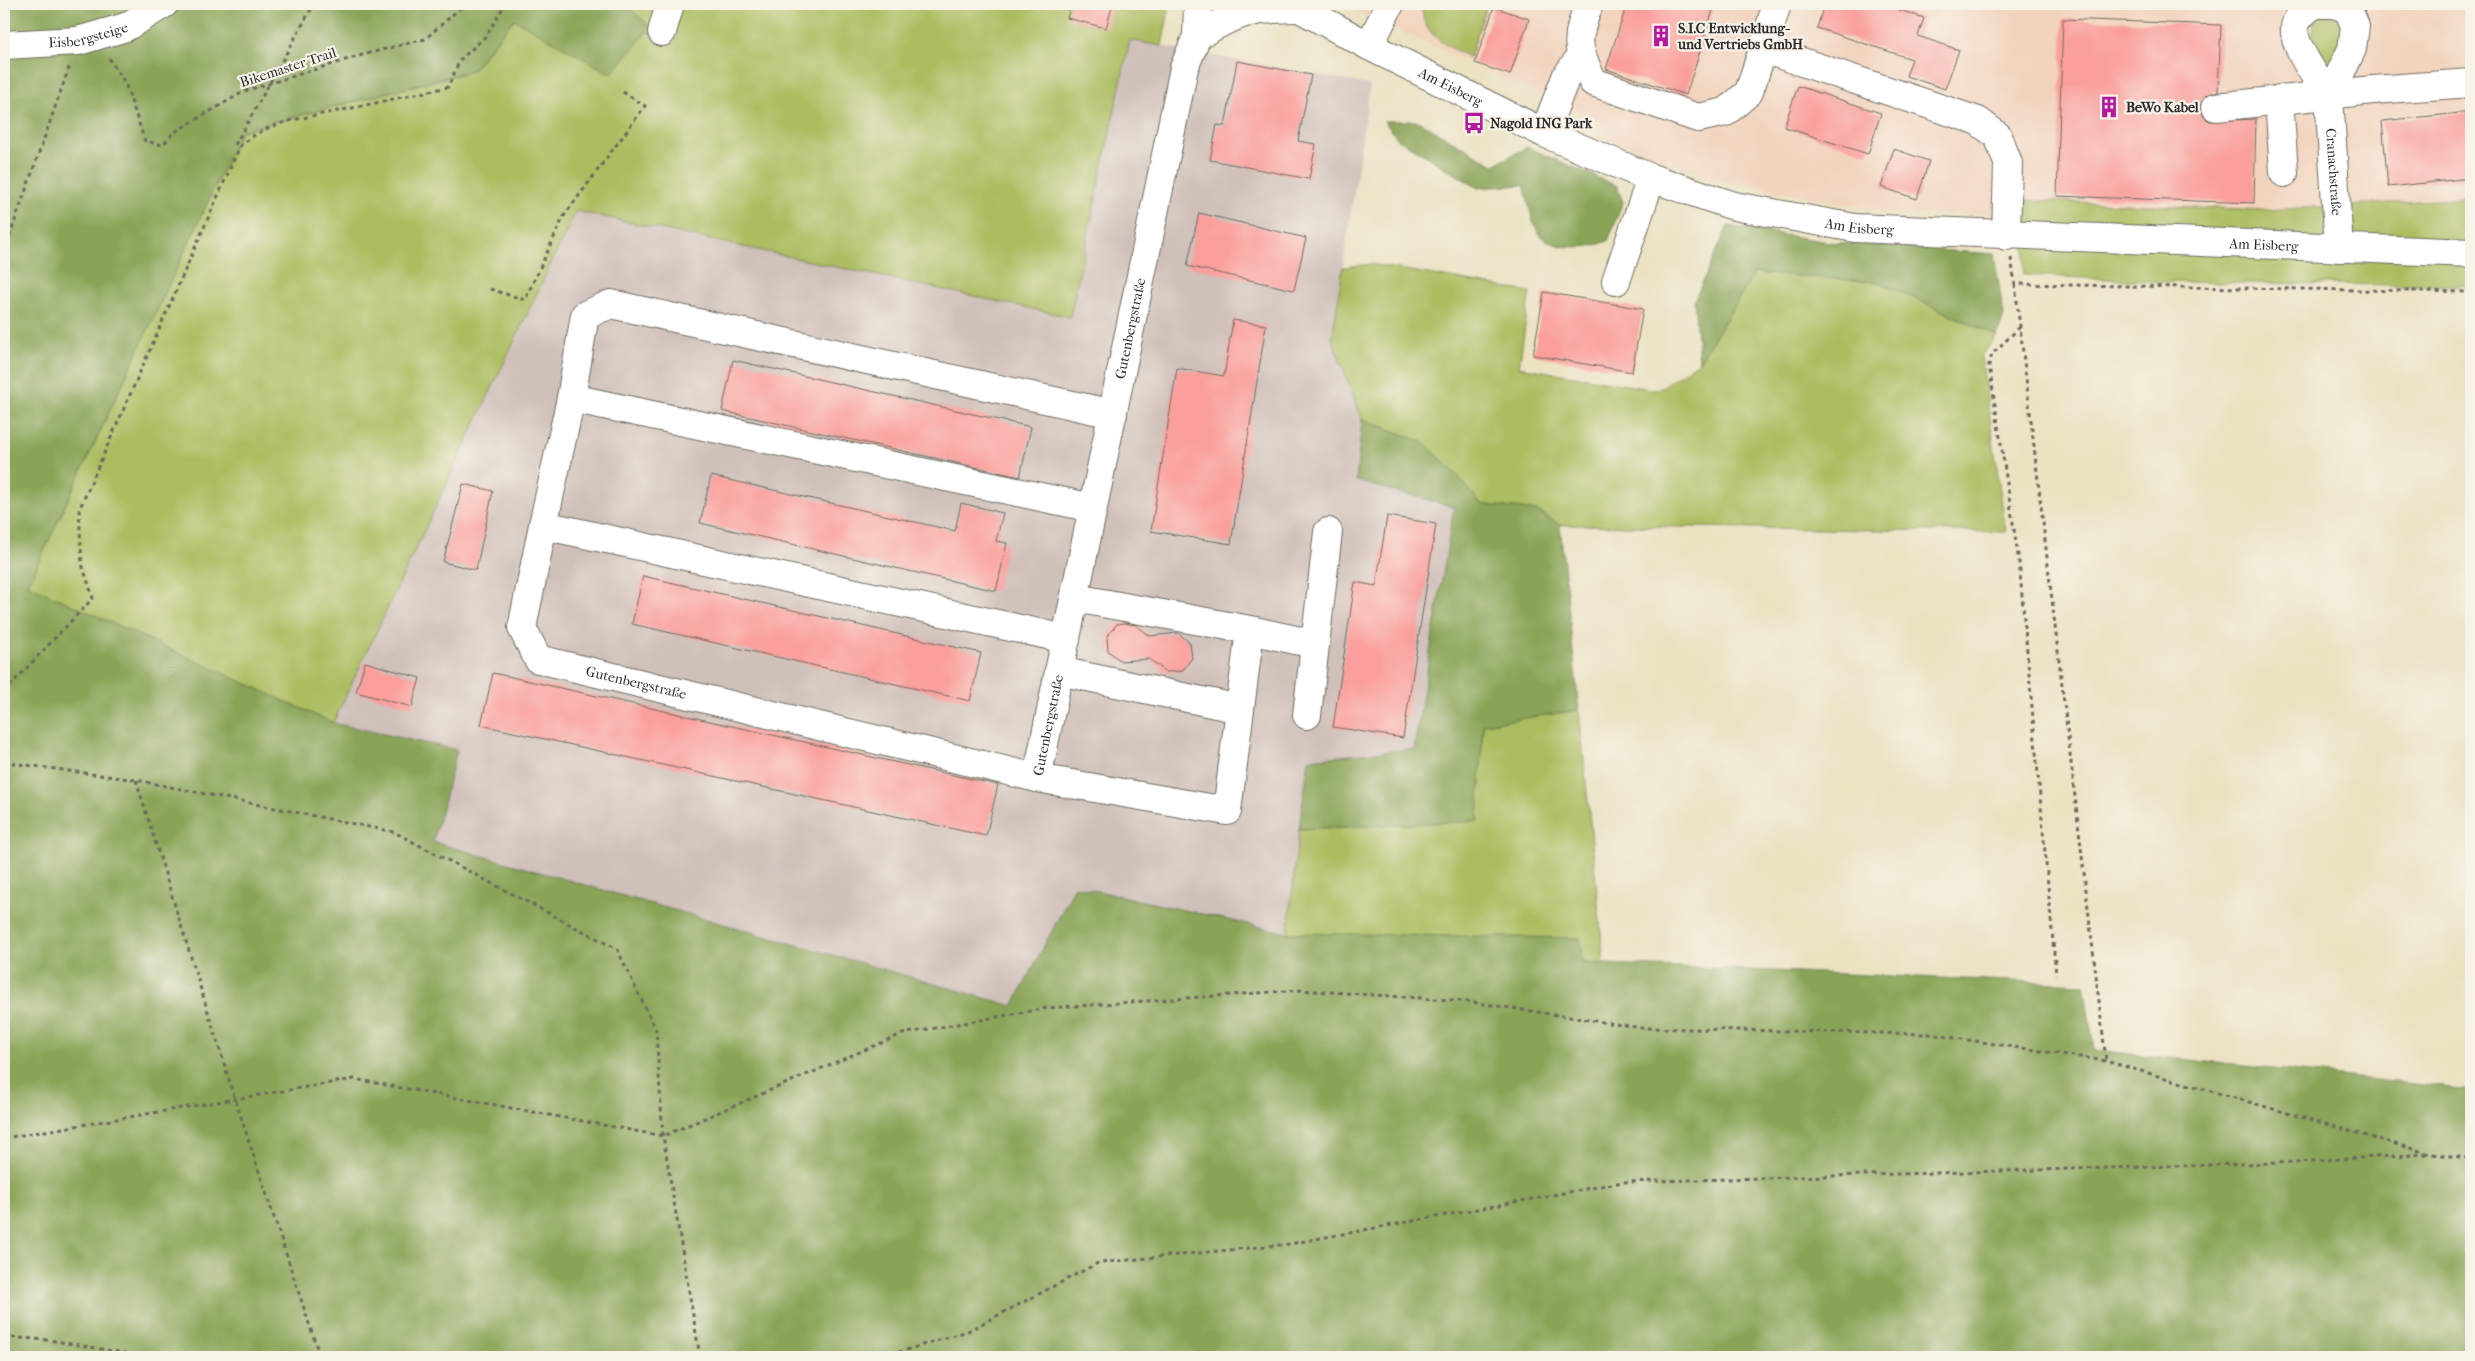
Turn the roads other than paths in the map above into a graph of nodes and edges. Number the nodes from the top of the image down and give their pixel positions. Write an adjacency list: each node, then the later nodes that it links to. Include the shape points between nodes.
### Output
1 (164, 4): 11 (street, Eisbergsteige, via 126,27 86,38)
2 (670, 4): 9 (street)
3 (1198, 4): 10 (street, Gutenbergstraße)
4 (1390, 4): 12 (street)
5 (1589, 4): 14 (street, via 1578,32)
6 (1777, 4): 13 (street)
7 (2316, 4): 16 (street, Cranachstraße, via 2301,14 2295,25 2297,46); 16 (street, Cranachstraße, via 2334,4 2348,9 2355,26 2352,49)
8 (1295, 6): 10 (street, via 1256,9 1228,18); 12 (street, Am Eisberg)
9 (662, 32)
10 (1198, 36): 27 (street, Gutenbergstraße, via 1184,68)
11 (4, 45)
12 (1369, 46): 19 (street, Am Eisberg)
13 (1762, 49): 14 (street, via 1748,92 1726,112 1698,118 1593,82); 22 (street, via 1978,121 1998,136 2008,163)
14 (1581, 56): 19 (street, via 1566,78)
15 (2471, 83): 16 (street, via 2373,90)
16 (2329, 97): 17 (street); 23 (street, Cranachstraße)
17 (2278, 99): 18 (street); 20 (street)
18 (2216, 107)
19 (1544, 133): 21 (street, Am Eisberg)
20 (2284, 173)
21 (1651, 178): 22 (street, Am Eisberg, via 1734,206 1855,228); 25 (street)
22 (2006, 236): 23 (street, Am Eisberg)
23 (2339, 248): 24 (street, Am Eisberg)
24 (2471, 253)
25 (1616, 281)
26 (571, 398): 27 (street, Gutenbergstraße, via 585,314 611,304); 28 (street); 29 (street, Gutenbergstraße)
27 (1113, 414): 28 (street, Gutenbergstraße)
28 (1094, 508): 31 (street, Gutenbergstraße)
29 (543, 525): 33 (street); 38 (street, Gutenbergstraße, via 522,628 538,659)
30 (1328, 532): 34 (street)
31 (1075, 598): 32 (street); 33 (street, Gutenbergstraße)
32 (1250, 630): 34 (street); 36 (street)
33 (1066, 639): 35 (street, Gutenbergstraße)
34 (1314, 644): 37 (street)
35 (1059, 671): 36 (street); 38 (street, Gutenbergstraße)
36 (1240, 710): 38 (street, via 1228,811)
37 (1307, 715)
38 (1037, 778)

